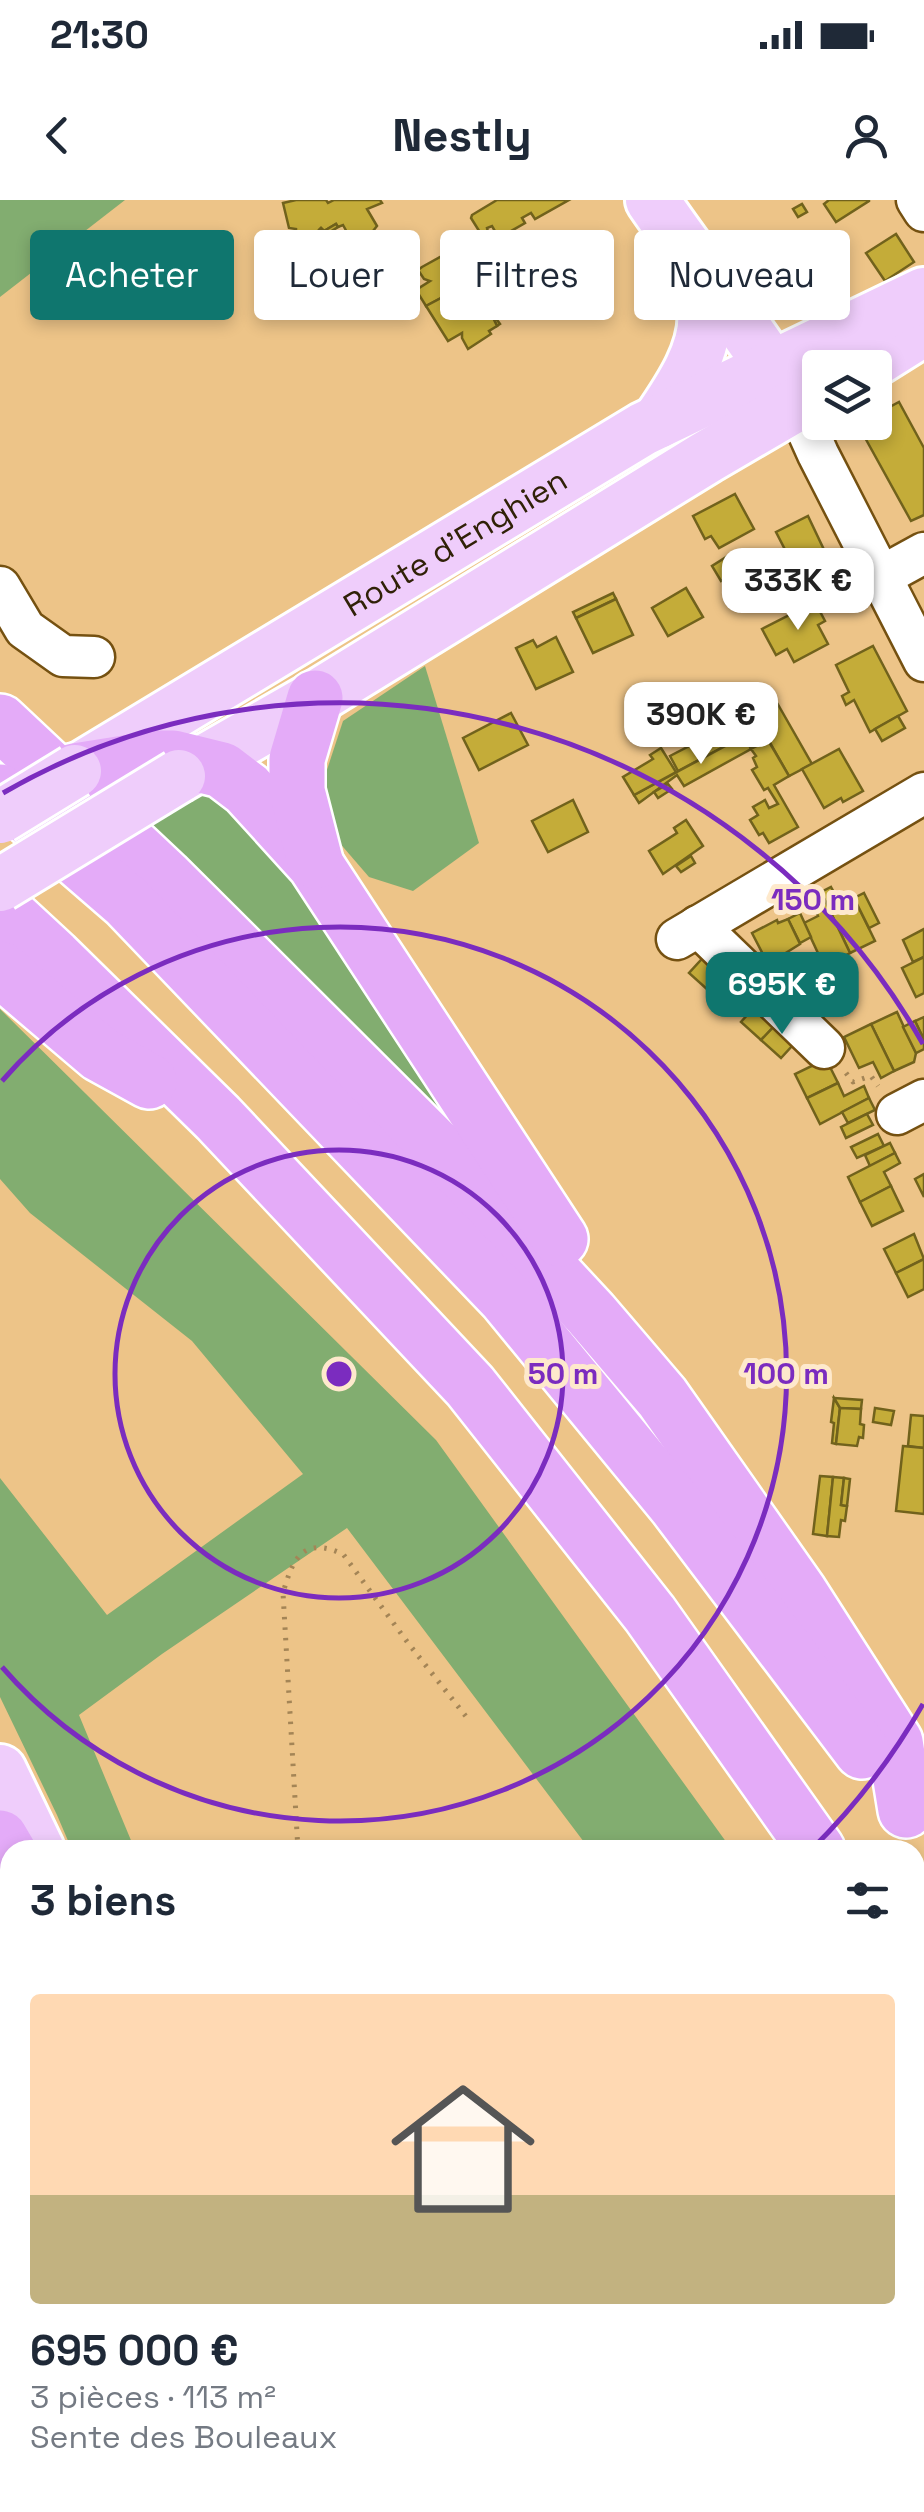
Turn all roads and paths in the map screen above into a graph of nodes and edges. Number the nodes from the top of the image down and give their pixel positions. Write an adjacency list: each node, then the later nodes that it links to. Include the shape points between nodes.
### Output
1 (652, 200): 5 (main road)
2 (694, 200): 11 (main road)
3 (916, 200): 4 (street)
4 (924, 211)
5 (672, 230)
6 (924, 294): 11 (main road, Route d'Enghien)
7 (703, 320): 12 (main road, via 700,345)
8 (745, 320): 11 (main road)
9 (924, 329): 10 (main road)
10 (891, 350)
11 (797, 380): 12 (main road, Route d'Enghien); 14 (street, via 818,454); 18 (main road, Route d'Enghien)
12 (658, 422): 20 (main road, Route d'Enghien)
13 (924, 554): 14 (street)
14 (882, 576): 17 (street)
15 (0, 587): 16 (street, via 26,629 63,656)
16 (94, 657)
17 (924, 662)
18 (315, 698): 20 (main road, Route d'Enghien); 25 (highway, via 297,758 297,791)
19 (0, 722): 32 (highway, via 437,1148)
20 (168, 758): 21 (highway); 25 (highway, via 222,770); 26 (main road, Route d'Enghien, bridge)
21 (76, 772): 24 (main road, bridge)
22 (0, 792): 35 (highway, via 127,902 506,1298 676,1504)
23 (924, 793): 29 (street, via 688,933)
24 (0, 817)
25 (315, 864): 32 (highway, via 584,1275)
26 (0, 885)
27 (0, 907): 31 (highway)
28 (0, 969): 31 (highway, via 100,1054)
29 (824, 1048): 30 (path, via 853,1082 871,1076)
30 (911, 1107)
31 (218, 1118): 38 (highway, via 470,1386 650,1614)
32 (591, 1314): 35 (highway, via 662,1397 895,1742)
33 (468, 1719): 37 (path, via 343,1554 328,1547 298,1556 283,1594)
34 (0, 1771): 36 (main road)
35 (915, 1824)
36 (33, 1840)
37 (297, 1840)
38 (810, 1840)

